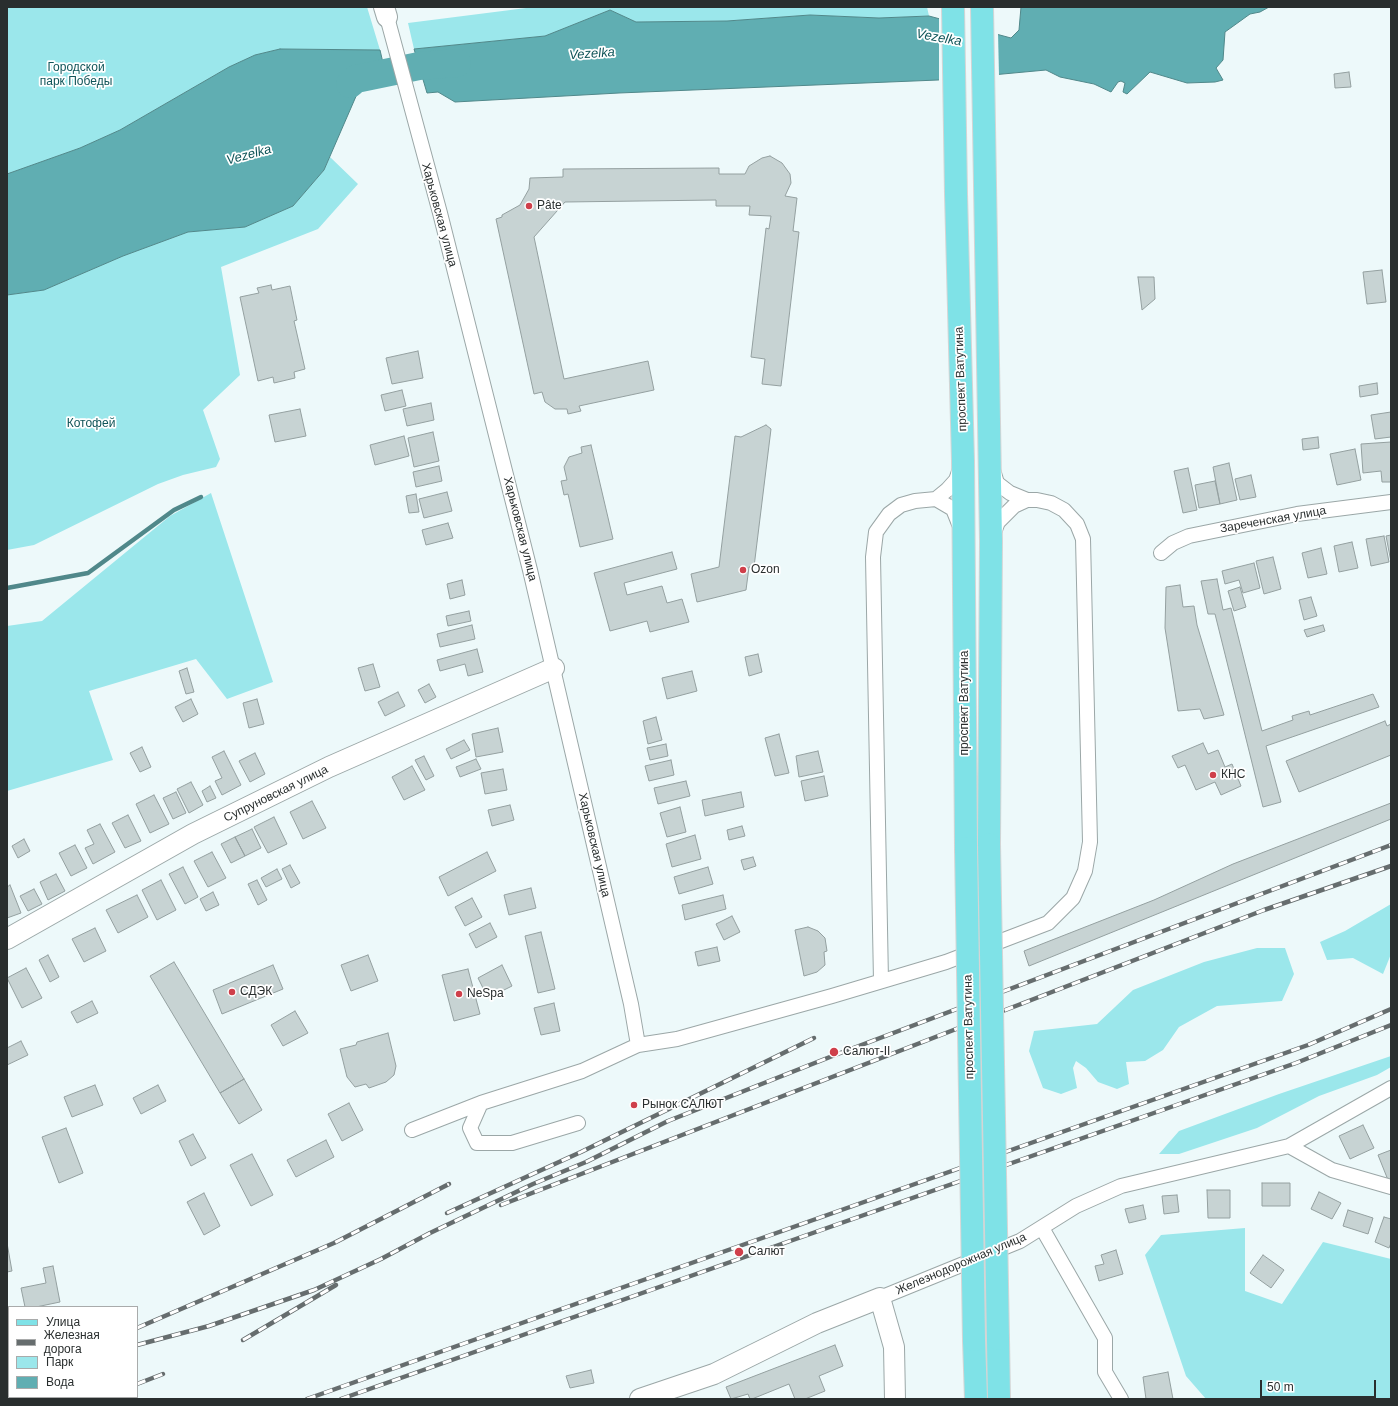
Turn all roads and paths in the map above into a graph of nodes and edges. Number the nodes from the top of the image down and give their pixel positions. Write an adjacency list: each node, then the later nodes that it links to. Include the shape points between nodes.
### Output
1 (953, 7): 4 (main road, проспект Ватутина)
2 (982, 7): 5 (main road, проспект Ватутина)
3 (385, 12): 12 (street, Харьковская улица, via 440,213)
4 (963, 461): 6 (street, via 956,480); 9 (main road, проспект Ватутина)
5 (990, 461): 7 (street, via 997,483 1010,493); 10 (main road, проспект Ватутина)
6 (936, 499): 9 (street, via 953,509); 14 (street, via 901,505 889,514 876,532 872,557)
7 (1026, 500): 10 (street, via 1014,506 998,522); 14 (street, via 1051,503 1064,510 1077,524 1083,540 1090,842 1085,871 1073,898 1048,922 946,962)
8 (1391, 502): 11 (street, Зареченская улица, via 1297,514 1189,536 1173,543)
9 (963, 538): 26 (main road, проспект Ватутина, bridge)
10 (991, 541): 27 (main road, проспект Ватутина, bridge, via 989,844)
11 (1161, 553)
12 (554, 668): 13 (street, Супруновская улица, via 329,767 193,834); 15 (street, Харьковская улица, via 631,1004)
13 (7, 939)
14 (881, 981): 15 (street, via 677,1039)
15 (638, 1045): 17 (street, via 582,1071)
16 (1391, 1088): 20 (street, Железнодорожная улица)
17 (481, 1103): 18 (street, via 470,1128 477,1143 512,1143); 19 (street)
18 (578, 1123)
19 (412, 1130)
20 (1289, 1146): 21 (street, via 1332,1170); 22 (street, Железнодорожная улица, via 1121,1186 1076,1206)
21 (1391, 1187)
22 (1042, 1228): 23 (street, Железнодорожная улица, via 1020,1241); 28 (street, via 1105,1338 1105,1372)
23 (880, 1298): 24 (street, Железнодорожная улица, via 817,1323 714,1374); 25 (street, via 894,1347)
24 (640, 1399)
25 (895, 1399)
26 (976, 1399)
27 (999, 1399)
28 (1121, 1399)

